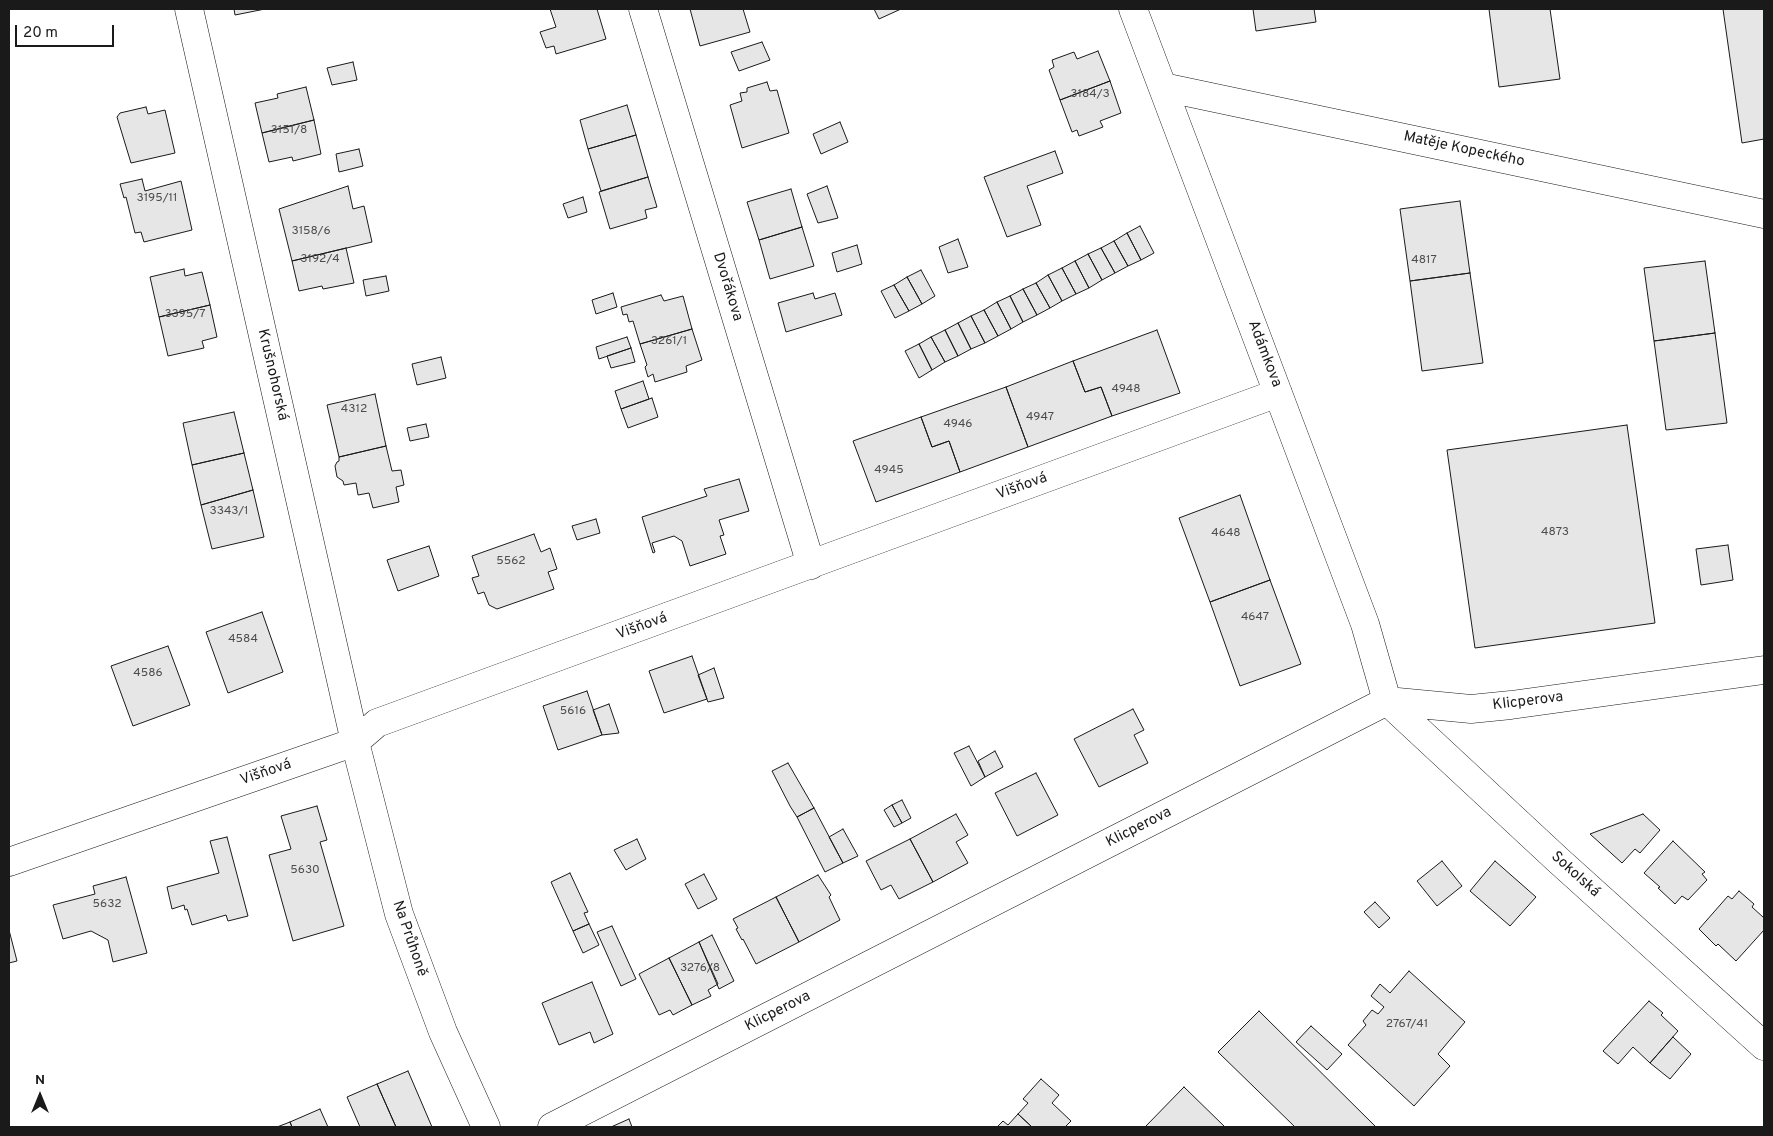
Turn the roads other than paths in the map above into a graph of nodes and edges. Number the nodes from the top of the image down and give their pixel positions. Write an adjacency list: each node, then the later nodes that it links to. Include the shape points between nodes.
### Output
1 (189, 9): 10 (street, Krušnohorská)
2 (643, 9): 7 (street, Dvořákova)
3 (1133, 9): 4 (street, Adámkova)
4 (1163, 87): 5 (street, Matěje Kopeckého); 6 (street, Adámkova)
5 (1764, 214)
6 (1278, 392): 7 (street, Višňová); 9 (street, Adámkova, via 1365,624)
7 (811, 565): 10 (street, Višňová, via 377,723)
8 (1764, 670): 9 (street, Klicperova, via 1472,709)
9 (1387, 702): 12 (street, Sokolská); 14 (street, Klicperova)
10 (355, 742): 11 (street, Višňová); 13 (street, Na Průhoně, via 399,914 443,1032)
11 (9, 862)
12 (1764, 1046)
13 (486, 1127)
14 (552, 1127)

